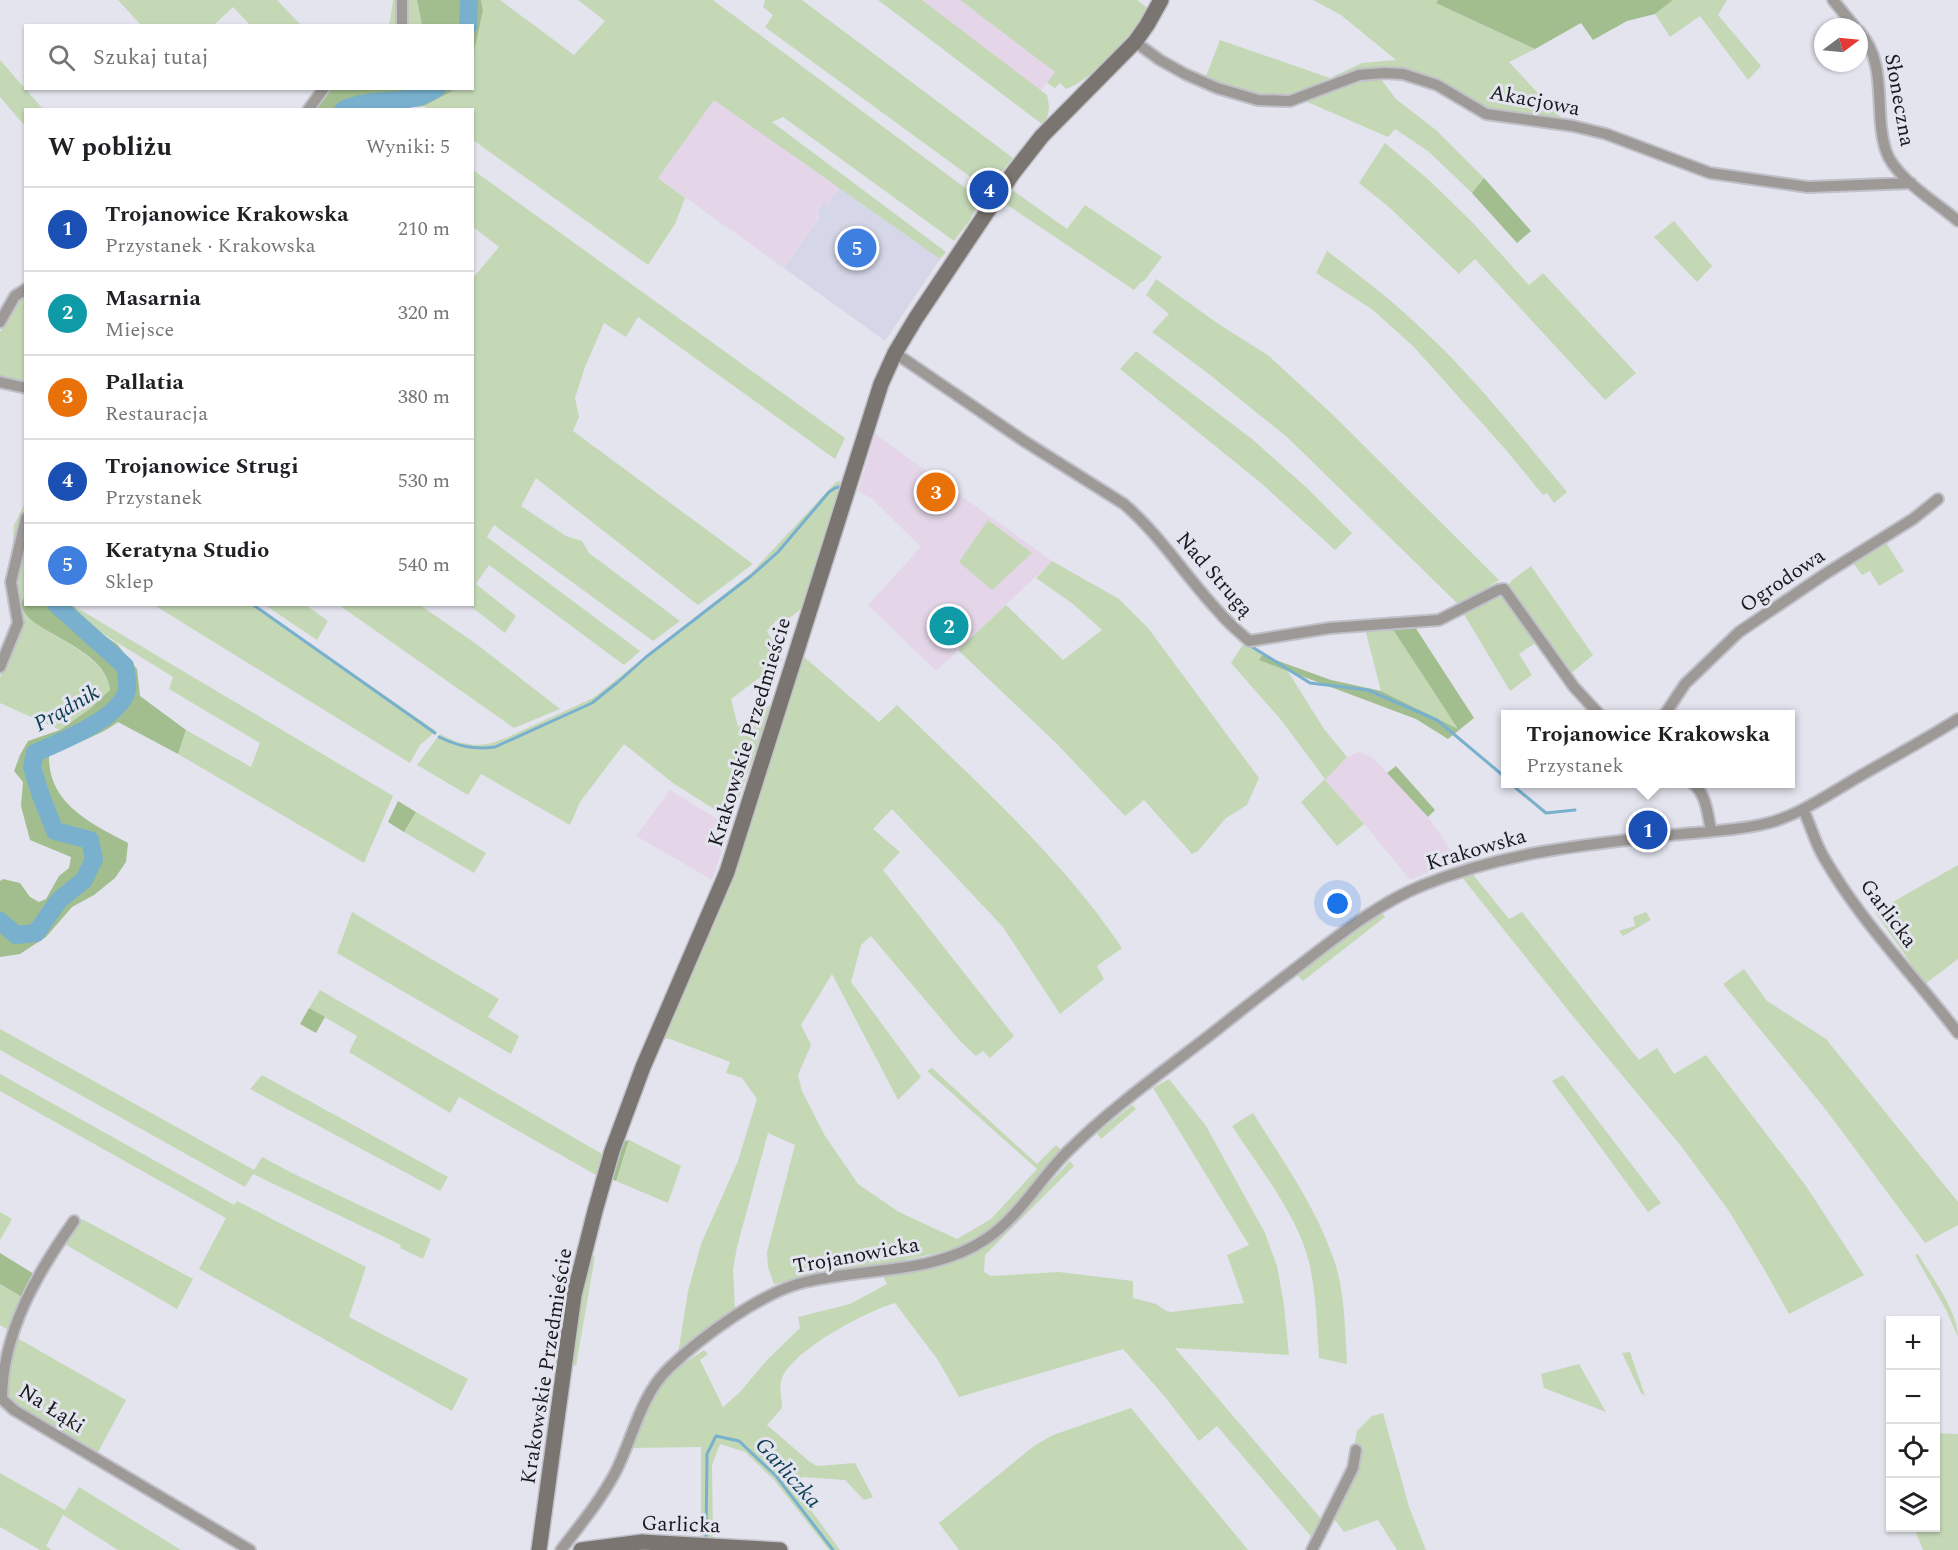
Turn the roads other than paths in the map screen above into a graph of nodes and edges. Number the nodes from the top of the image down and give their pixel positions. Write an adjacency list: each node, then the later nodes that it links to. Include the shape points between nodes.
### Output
1 (402, 0): 5 (street)
2 (1161, 0): 6 (main road, Krakowskie Przedmieście)
3 (1833, 0): 4 (street)
4 (1848, 18)
5 (402, 24)
6 (1135, 42): 10 (street, Akacjowa, via 1168,65 1203,82 1258,100 1290,101 1359,75 1403,74 1437,85 1486,114 1606,134 1710,173 1808,187); 14 (main road, Krakowskie Przedmieście, via 1020,163)
7 (1868, 44): 10 (street, Słoneczna, via 1877,65 1886,152)
8 (323, 90): 9 (street)
9 (309, 108)
10 (1911, 183): 11 (street, Słoneczna)
11 (1958, 221)
12 (24, 290): 13 (street, via 15,297)
13 (0, 322)
14 (895, 353): 20 (street, Nad Strugą, via 1124,504 1165,545 1220,614 1249,641 1330,628 1439,620 1504,589 1574,687); 32 (main road, Krakowskie Przedmieście, via 869,417 727,872 653,1040 612,1151 574,1295)
15 (0, 382): 16 (street)
16 (24, 388)
17 (1938, 499): 21 (street, Ogrodowa, via 1914,519 1739,632 1685,684)
18 (24, 527): 19 (street, via 12,582 18,623)
19 (0, 667)
20 (1595, 710)
21 (1668, 710)
22 (1958, 718): 24 (street, Krakowska)
23 (1699, 788): 25 (street)
24 (1803, 809): 25 (street, Krakowska, via 1768,824); 26 (street, Garlicka, via 1822,855 1848,894)
25 (1711, 831): 27 (street, Krakowska, via 1547,849 1460,870 1413,889 1373,911 1320,949)
26 (1958, 1033)
27 (1066, 1154): 33 (street, Trojanowicka, via 1004,1225 983,1242 933,1261 805,1281 758,1301 705,1339 656,1383 608,1486)
28 (74, 1221): 29 (street, Na Łąki, via 24,1301 8,1354)
29 (1, 1400): 31 (street, Na Łąki)
30 (1356, 1450): 36 (street, via 1353,1468)
31 (249, 1550)
32 (539, 1550)
33 (561, 1550)
34 (581, 1550): 35 (main road, Garlicka, via 642,1542)
35 (780, 1550)
36 (1312, 1550)

